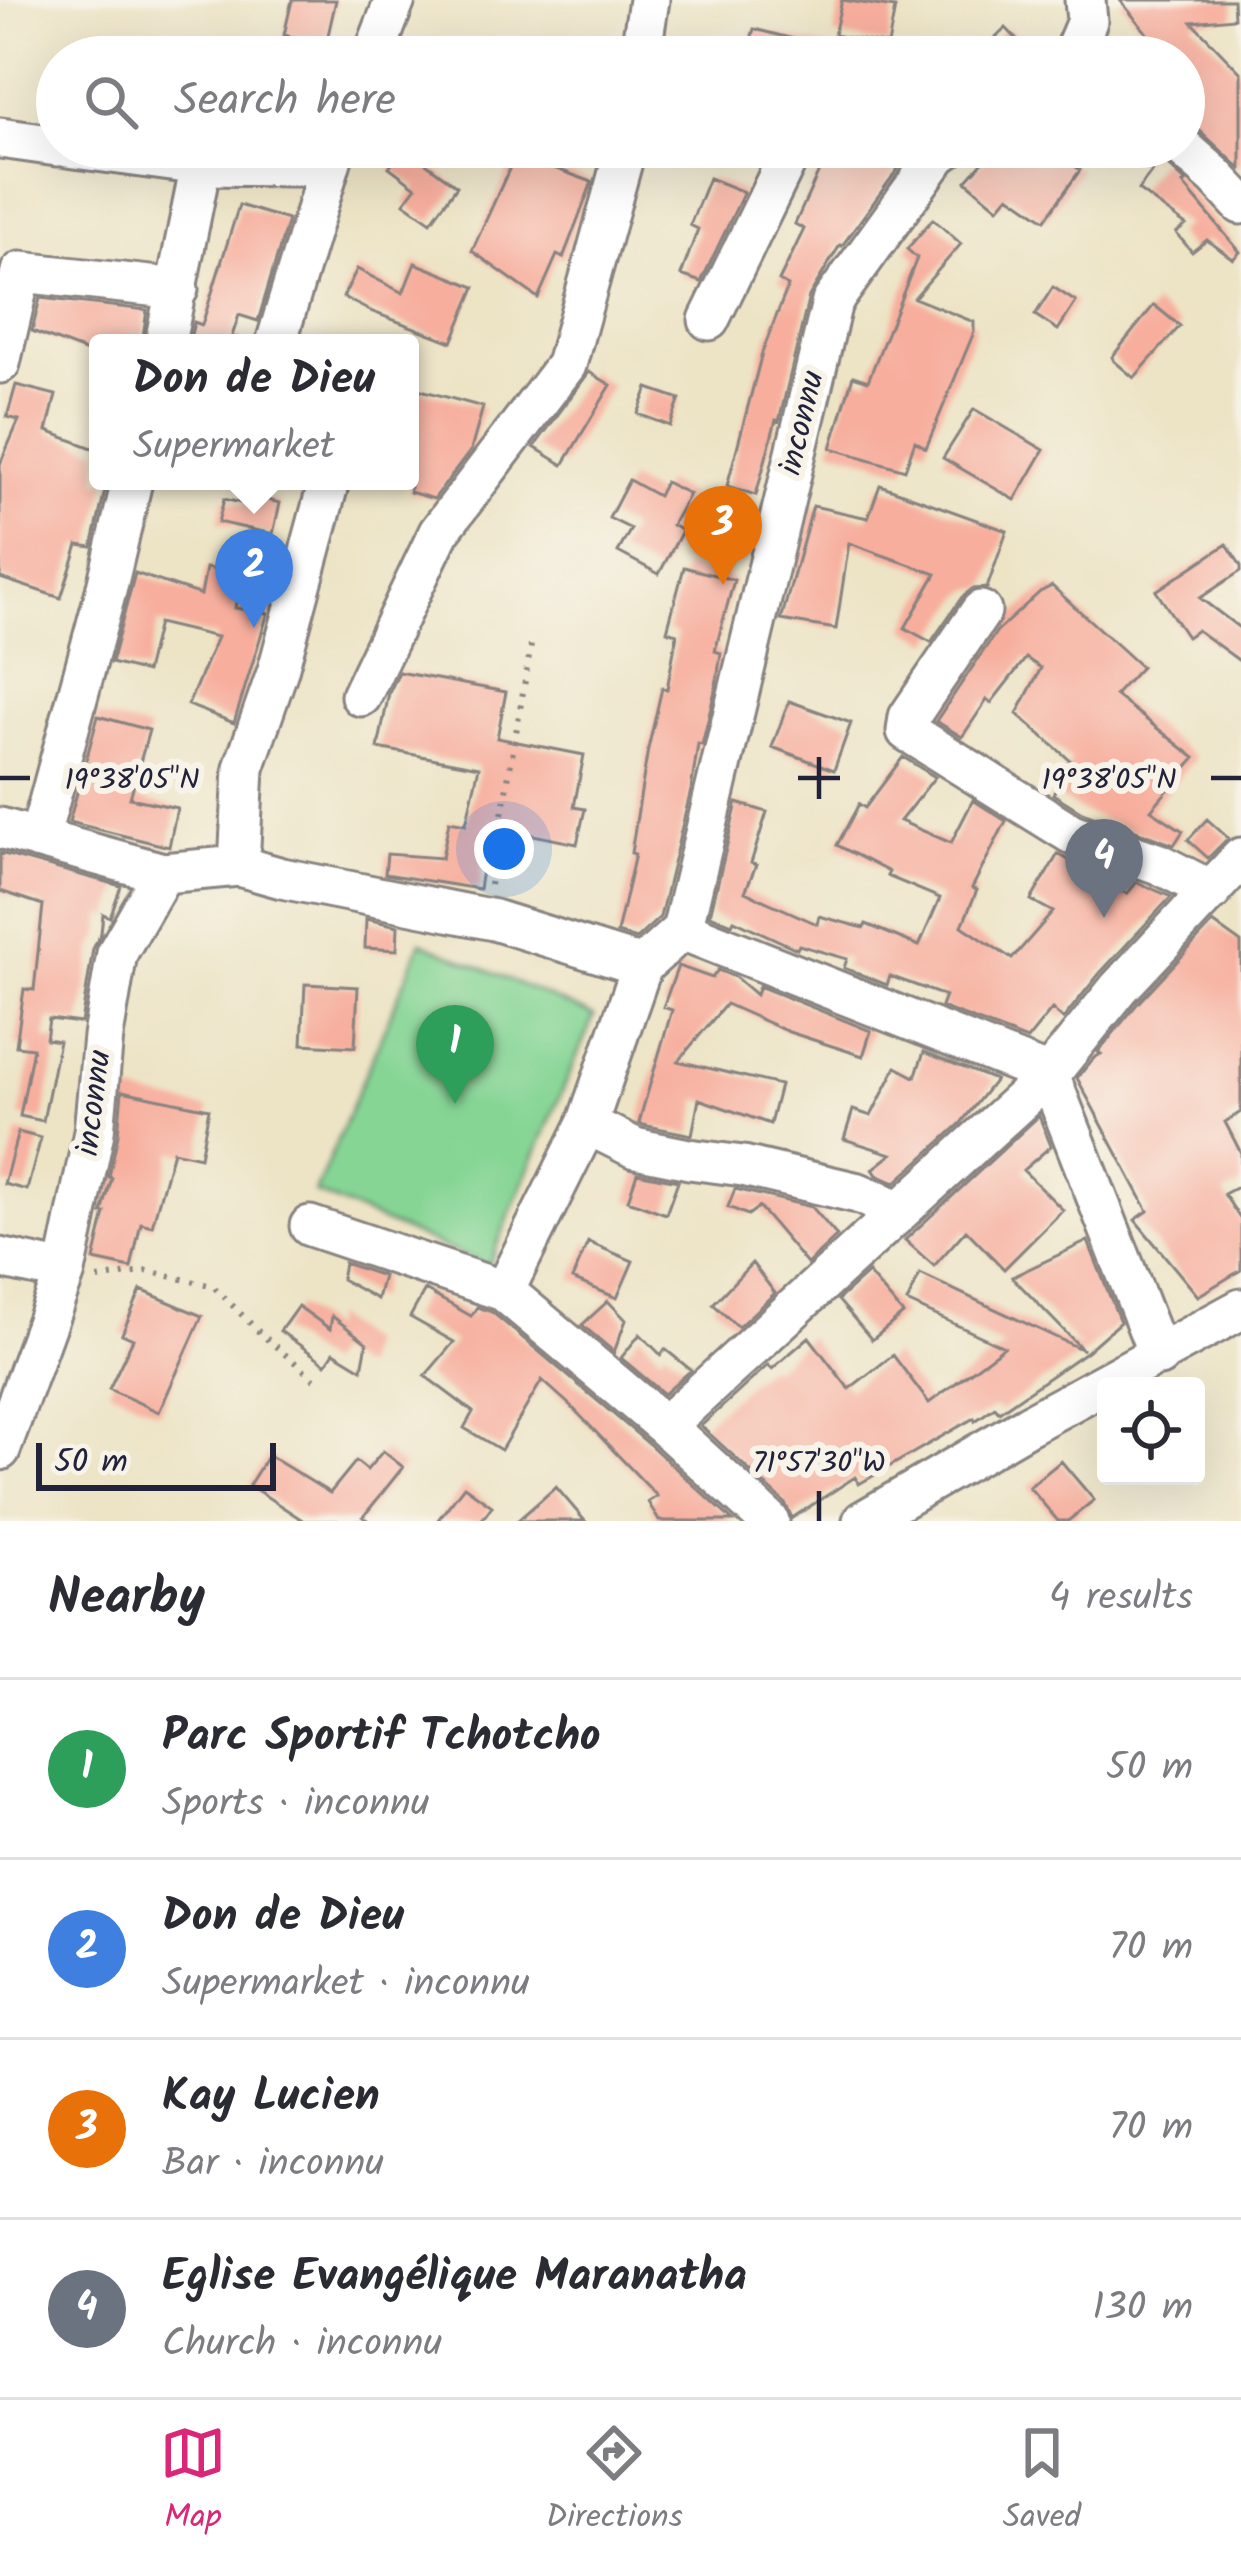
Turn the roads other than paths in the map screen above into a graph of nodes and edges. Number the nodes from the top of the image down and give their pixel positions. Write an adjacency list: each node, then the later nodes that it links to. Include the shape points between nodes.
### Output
1 (395, 0): 4 (street)
2 (649, 0): 5 (street)
3 (1085, 0): 6 (street)
4 (381, 36)
5 (643, 36)
6 (1081, 36)
7 (0, 138): 8 (street)
8 (36, 143)
9 (1205, 167): 15 (street)
10 (201, 168): 17 (street)
11 (329, 168): 20 (street)
12 (620, 168): 25 (street, via 566,364 440,532)
13 (784, 168): 18 (street)
14 (923, 168): 32 (street, inconnu, via 832,302)
15 (1241, 204)
16 (10, 272): 17 (street); 21 (street)
17 (178, 289): 19 (street)
18 (709, 320)
19 (167, 334)
20 (279, 334)
21 (0, 363)
22 (130, 490): 27 (street)
23 (326, 490): 29 (street, via 244,769)
24 (981, 611): 31 (street, via 908,717 907,731 1072,834)
25 (361, 697)
26 (0, 828): 27 (street)
27 (39, 839): 30 (street)
28 (1241, 858): 31 (street)
29 (239, 866): 30 (street); 33 (street, via 483,918)
30 (163, 873): 39 (street, inconnu, via 118,953)
31 (1213, 891): 34 (street)
32 (682, 930): 33 (street); 34 (street)
33 (642, 966): 35 (street)
34 (1049, 1075): 36 (street); 42 (street)
35 (587, 1124): 36 (street, via 635,1148 858,1192); 40 (street)
36 (900, 1211): 43 (street)
37 (310, 1226): 40 (street)
38 (0, 1258): 39 (street)
39 (65, 1272): 44 (street, inconnu)
40 (504, 1291): 43 (street)
41 (1241, 1309): 42 (street)
42 (1159, 1356): 46 (street)
43 (665, 1426): 45 (street)
44 (0, 1450)
45 (769, 1521)
46 (863, 1521)

